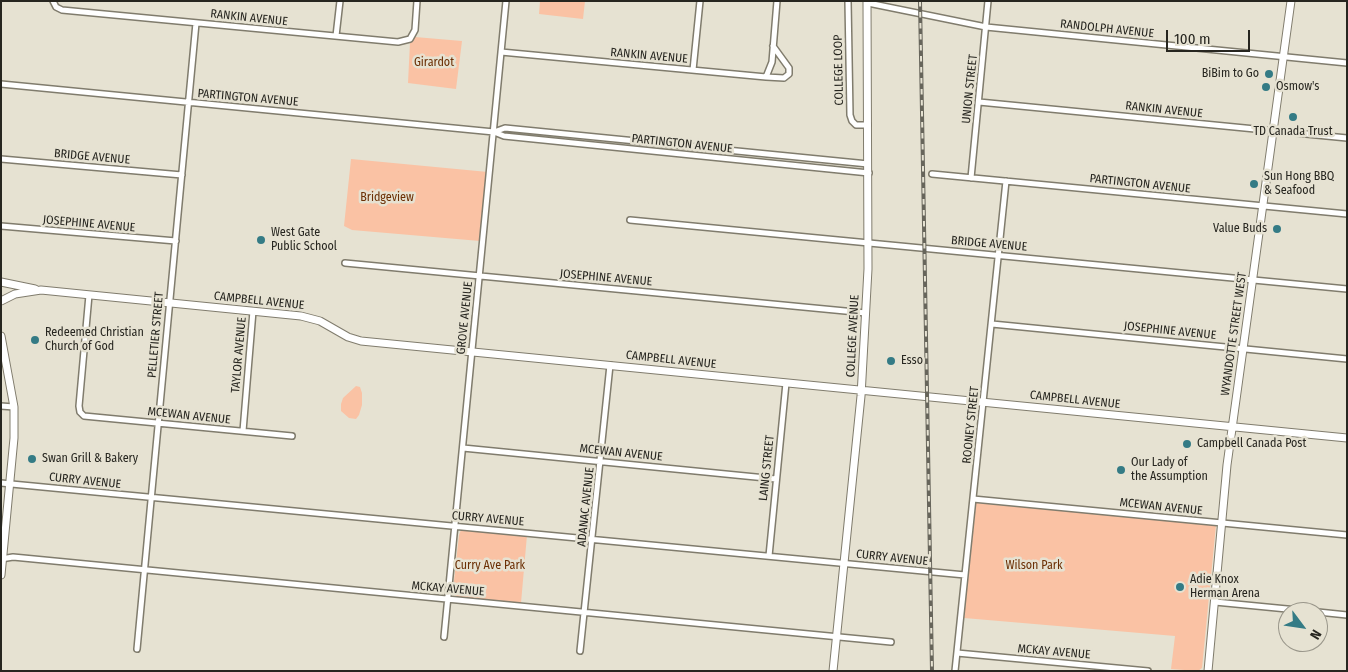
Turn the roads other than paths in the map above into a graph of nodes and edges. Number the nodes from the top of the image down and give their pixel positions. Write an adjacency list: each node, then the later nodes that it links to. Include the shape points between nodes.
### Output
1 (53, 1): 11 (street, RANKIN AVENUE, via 62,10)
2 (340, 1): 13 (street)
3 (417, 1): 13 (street, RANKIN AVENUE, via 415,30 410,39 398,42)
4 (506, 1): 15 (street, GROVE AVENUE)
5 (700, 1): 18 (street)
6 (777, 1): 14 (street)
7 (848, 1): 23 (street, COLLEGE LOOP, via 850,115 856,125)
8 (988, 1): 12 (street, UNION STREET)
9 (1291, 1): 16 (street, WYANDOTTE STREET WEST)
10 (868, 2): 12 (street, RANDOLPH AVENUE); 23 (street, COLLEGE AVENUE)
11 (196, 23): 13 (street, RANKIN AVENUE); 21 (street, PELLETIER STREET)
12 (986, 27): 16 (street, RANDOLPH AVENUE); 22 (street, UNION STREET)
13 (336, 36)
14 (773, 46): 19 (street, via 772,62); 19 (street, RANKIN AVENUE, via 789,68 789,74 784,78)
15 (501, 52): 18 (street, RANKIN AVENUE); 25 (street, GROVE AVENUE)
16 (1284, 57): 17 (street, RANDOLPH AVENUE); 24 (street, WYANDOTTE STREET WEST)
17 (1347, 63)
18 (693, 70): 19 (street, RANKIN AVENUE)
19 (766, 77)
20 (1, 84): 21 (street, PARTINGTON AVENUE)
21 (189, 102): 25 (street, PARTINGTON AVENUE); 31 (street, PELLETIER STREET)
22 (978, 102): 24 (street, RANKIN AVENUE); 32 (street, UNION STREET)
23 (868, 126): 28 (street, COLLEGE AVENUE)
24 (1273, 131): 26 (street, RANKIN AVENUE); 34 (street, WYANDOTTE STREET WEST)
25 (494, 132): 28 (street, PARTINGTON AVENUE, via 505,128); 29 (street, PARTINGTON AVENUE, via 504,136); 42 (street, GROVE AVENUE)
26 (1347, 138)
27 (1, 159): 31 (street, BRIDGE AVENUE)
28 (868, 164): 29 (street, COLLEGE AVENUE)
29 (869, 173): 39 (street, COLLEGE AVENUE)
30 (932, 174): 32 (street, PARTINGTON AVENUE)
31 (182, 175): 38 (street, PELLETIER STREET)
32 (971, 178): 33 (street, PARTINGTON AVENUE)
33 (1006, 181): 34 (street, PARTINGTON AVENUE); 40 (street, ROONEY STREET)
34 (1263, 206): 35 (street, PARTINGTON AVENUE); 43 (street, WYANDOTTE STREET WEST)
35 (1347, 214)
36 (630, 220): 39 (street, BRIDGE AVENUE)
37 (1, 226): 38 (street, JOSEPHINE AVENUE)
38 (176, 242): 49 (street, PELLETIER STREET)
39 (869, 242): 40 (street, BRIDGE AVENUE); 51 (street, COLLEGE AVENUE)
40 (999, 255): 43 (street, BRIDGE AVENUE); 52 (street, ROONEY STREET)
41 (345, 263): 42 (street, JOSEPHINE AVENUE)
42 (480, 276): 51 (street, JOSEPHINE AVENUE); 55 (street, GROVE AVENUE)
43 (1253, 279): 45 (street, BRIDGE AVENUE); 54 (street, WYANDOTTE STREET WEST)
44 (1, 282): 46 (street)
45 (1347, 289)
46 (41, 290): 47 (street, CAMPBELL AVENUE); 48 (street, CAMPBELL AVENUE, via 15,294)
47 (89, 295): 49 (street, CAMPBELL AVENUE); 63 (street, MCEWAN AVENUE, via 80,412 84,416)
48 (1, 302)
49 (170, 303): 50 (street, CAMPBELL AVENUE); 63 (street, PELLETIER STREET)
50 (253, 311): 55 (street, CAMPBELL AVENUE, via 320,321 361,341); 65 (street, TAYLOR AVENUE)
51 (866, 313): 59 (street, COLLEGE AVENUE)
52 (992, 324): 54 (street, JOSEPHINE AVENUE); 60 (street, ROONEY STREET)
53 (1, 336): 62 (street)
54 (1243, 348): 56 (street, JOSEPHINE AVENUE); 64 (street, WYANDOTTE STREET WEST)
55 (472, 352): 57 (street, CAMPBELL AVENUE); 68 (street, GROVE AVENUE)
56 (1347, 359)
57 (610, 365): 58 (street, CAMPBELL AVENUE); 69 (street, ADANAC AVENUE)
58 (786, 383): 59 (street, CAMPBELL AVENUE); 70 (street, LAING STREET)
59 (861, 390): 60 (street, CAMPBELL AVENUE); 81 (street, COLLEGE AVENUE)
60 (983, 402): 64 (street, CAMPBELL AVENUE); 74 (street, ROONEY STREET)
61 (1, 406): 62 (street)
62 (14, 407): 72 (street)
63 (158, 423): 65 (street, MCEWAN AVENUE); 73 (street, PELLETIER STREET)
64 (1233, 427): 67 (street, CAMPBELL AVENUE); 75 (street, WYANDOTTE STREET WEST)
65 (243, 431): 66 (street, MCEWAN AVENUE)
66 (292, 436)
67 (1347, 438)
68 (463, 448): 69 (street, MCEWAN AVENUE); 76 (street, GROVE AVENUE)
69 (600, 461): 70 (street, MCEWAN AVENUE); 78 (street, ADANAC AVENUE)
70 (776, 478): 79 (street, LAING STREET)
71 (1, 483): 72 (street, CURRY AVENUE)
72 (10, 484): 73 (street, CURRY AVENUE); 80 (street)
73 (151, 497): 76 (street, CURRY AVENUE); 82 (street, PELLETIER STREET)
74 (973, 499): 75 (street, MCEWAN AVENUE); 84 (street, ROONEY STREET)
75 (1222, 523): 77 (street, MCEWAN AVENUE); 86 (street, WYANDOTTE STREET WEST)
76 (455, 526): 78 (street, CURRY AVENUE); 85 (street, GROVE AVENUE)
77 (1347, 535)
78 (592, 539): 79 (street, CURRY AVENUE); 88 (street, ADANAC AVENUE)
79 (769, 556): 81 (street, CURRY AVENUE)
80 (2, 559): 82 (street, MCKAY AVENUE, via 14,557); 83 (street)
81 (844, 563): 84 (street, CURRY AVENUE); 91 (street, COLLEGE AVENUE)
82 (144, 570): 85 (street, MCKAY AVENUE); 94 (street, PELLETIER STREET)
83 (1, 575)
84 (965, 575): 96 (street, ROONEY STREET)
85 (448, 599): 88 (street, MCKAY AVENUE); 92 (street, GROVE AVENUE)
86 (1214, 602): 87 (street); 100 (street, WYANDOTTE STREET WEST)
87 (1278, 608)
88 (585, 612): 91 (street, MCKAY AVENUE); 95 (street, ADANAC AVENUE)
89 (1328, 613): 90 (street)
90 (1347, 615)
91 (836, 636): 93 (street, MCKAY AVENUE); 97 (street, COLLEGE AVENUE)
92 (444, 637)
93 (891, 642)
94 (136, 649)
95 (580, 651)
96 (957, 653): 98 (street, ROONEY STREET); 99 (street, MCKAY AVENUE)
97 (832, 671)
98 (955, 671)
99 (1148, 671)
100 (1208, 671)

